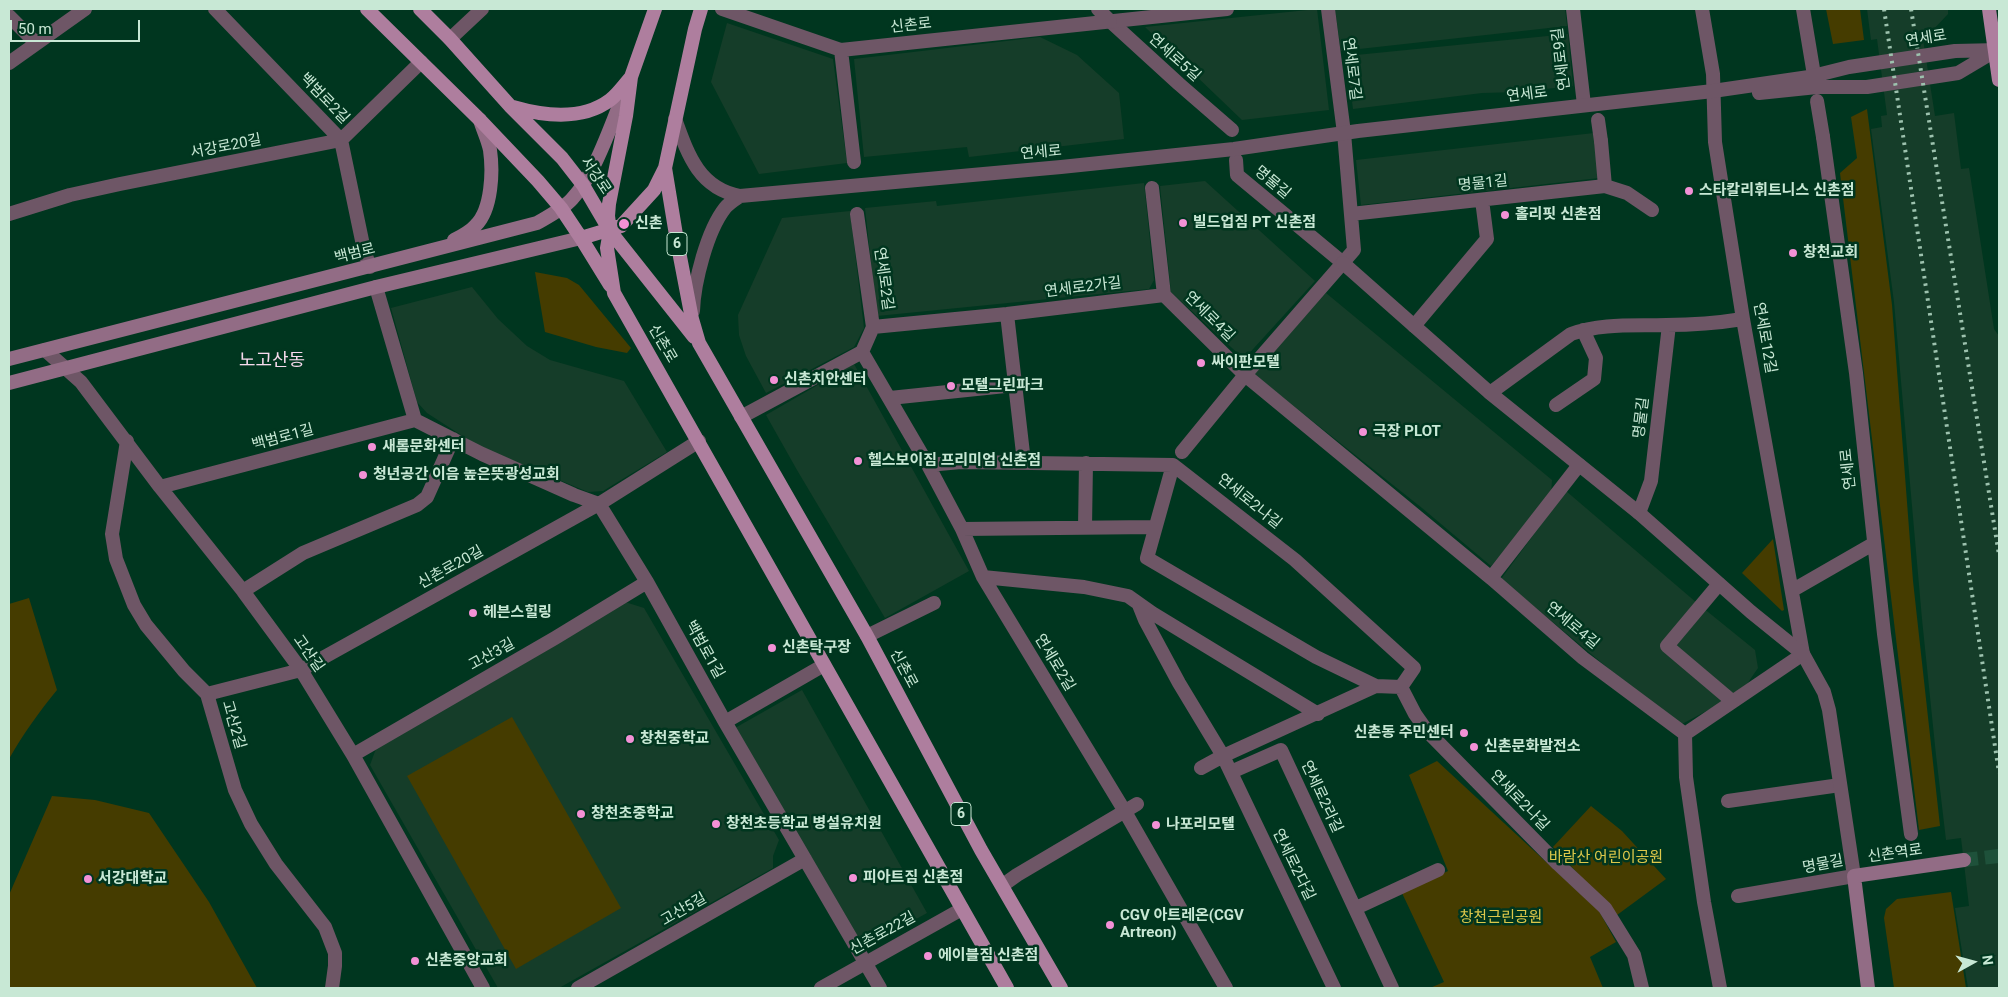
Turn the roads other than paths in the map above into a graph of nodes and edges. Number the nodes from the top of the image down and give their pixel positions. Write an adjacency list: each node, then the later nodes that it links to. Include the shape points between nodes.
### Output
1 (85, 9): 19 (street)
2 (215, 9): 36 (street, 백범로2길)
3 (367, 9): 22 (main road)
4 (420, 9): 18 (main road, 서강로)
5 (482, 9): 18 (street)
6 (655, 9): 25 (main road, 신촌로)
7 (701, 9): 31 (main road, 신촌로 / 6)
8 (722, 9): 20 (street, 신촌로)
9 (1098, 9): 16 (street, 연세로5길)
10 (1226, 9): 16 (street, 신촌로)
11 (1328, 9): 35 (street, 연세로7길)
12 (1573, 9): 29 (street, 연세로9길)
13 (1702, 9): 27 (street, 연세로12길)
14 (1803, 9): 24 (street)
15 (1989, 9): 21 (main road)
16 (1112, 15): 20 (street, 신촌로, via 1016,31); 34 (street, 연세로5길, via 1179,84)
17 (9, 16): 19 (street)
18 (450, 39): 30 (main road, 서강로)
19 (36, 43): 23 (street)
20 (841, 50): 38 (street)
21 (1997, 50): 24 (street, 연세로, via 1956,51 1849,67); 26 (main road); 27 (street, 연세로, via 1958,73 1867,87 1817,87 1742,95)
22 (421, 62): 32 (main road); 36 (street)
23 (9, 63)
24 (1813, 69): 27 (street, 연세로)
25 (631, 77): 30 (main road, via 610,100 584,113 544,115); 40 (main road, 백범로); 50 (main road, 신촌로, via 609,204)
26 (1999, 80)
27 (1713, 91): 29 (street, 연세로); 60 (street, 연세로12길, via 1715,142)
28 (1817, 101): 93 (street, 연세로, via 1856,373)
29 (1584, 105): 35 (street, 연세로)
30 (512, 107): 40 (main road, 서강로, via 562,158)
31 (675, 119): 39 (main road, 신촌로 / 6); 43 (street, via 689,156 706,180 728,194)
32 (480, 120): 45 (main road); 52 (main road, via 491,163 491,183 484,213 478,224 465,235)
33 (1598, 120): 41 (street)
34 (1232, 130)
35 (1344, 133): 43 (street, 연세로, via 1205,153); 49 (street)
36 (341, 140): 47 (street, 서강로20길, via 120,184); 54 (street, 백범로2길)
37 (1236, 160): 53 (street, 명물길, via 1237,174)
38 (854, 162)
39 (665, 168): 50 (main road, via 654,190 621,226); 59 (main road, 신촌로 / 6)
40 (583, 185): 45 (main road, 백범로); 50 (main road, 서강로)
41 (1606, 186): 44 (street, 명물1길); 46 (street, via 1628,193)
42 (1152, 188): 57 (street, 연세로4길)
43 (740, 196): 59 (street, via 718,218 707,246 693,296)
44 (1482, 200): 49 (street, 명물1길); 62 (street, via 1486,239)
45 (561, 208): 51 (main road); 52 (main road, 백범로, via 537,223)
46 (1652, 210)
47 (9, 214)
48 (857, 214): 63 (street, 연세로2길)
49 (1351, 214): 53 (street, via 1354,250)
50 (610, 231): 51 (main road); 56 (main road, 신촌로, via 607,248); 65 (main road, 서강로)
51 (582, 238): 55 (main road); 56 (main road)
52 (415, 256): 54 (main road, 백범로)
53 (1343, 264): 62 (street, 명물길); 70 (street)
54 (370, 267): 66 (main road, 백범로)
55 (376, 287): 69 (main road); 77 (street)
56 (614, 293): 80 (main road, 신촌로)
57 (1164, 295): 58 (street, 연세로2가길); 70 (street, 연세로4길)
58 (1007, 314): 63 (street, 연세로2가길); 72 (street)
59 (692, 319): 65 (main road, 신촌로 / 6)
60 (1744, 319): 61 (street); 99 (street, 연세로12길)
61 (1669, 325): 64 (street, via 1607,326); 89 (street, 명물길, via 1651,481)
62 (1414, 326): 73 (street, 명물길)
63 (873, 327): 67 (street, 연세로2길)
64 (1583, 330): 73 (street, via 1571,334); 75 (street, via 1596,358 1594,379)
65 (699, 343): 76 (main road, 신촌로 / 6)
66 (45, 350): 68 (main road, 백범로); 69 (street, 고산길)
67 (862, 352): 74 (street, 연세로2길); 76 (street)
68 (9, 359)
69 (63, 368): 71 (main road); 79 (street, 고산길, via 81,382)
70 (1245, 375): 81 (street); 95 (street, 연세로4길)
71 (9, 383)
72 (1014, 385): 74 (street); 82 (street)
73 (1490, 393): 86 (street, 명물길)
74 (890, 398): 84 (street, 연세로2길)
75 (1556, 405)
76 (741, 417): 102 (main road, 신촌로 / 6)
77 (415, 420): 78 (street); 87 (street, 백범로1길)
78 (453, 439): 88 (street); 98 (street, via 426,498 417,505 303,553)
79 (127, 441): 87 (street, 고산길); 108 (street, 고산2길, via 112,534 116,559 134,605 146,624)
80 (699, 441): 88 (street, 신촌로20길); 104 (main road, 신촌로)
81 (1182, 452)
82 (1024, 462): 83 (street); 84 (street)
83 (1086, 463): 85 (street); 90 (street)
84 (928, 465): 92 (street, 연세로2길)
85 (1173, 465): 91 (street); 107 (street, 연세로2나길, via 1295,560 1414,668)
86 (1579, 465): 89 (street, 명물길); 95 (street)
87 (160, 487): 98 (street, 고산길)
88 (599, 504): 96 (street, 백범로1길); 105 (street, 신촌로20길)
89 (1639, 513): 97 (street, 명물길)
90 (1085, 527): 91 (street); 92 (street)
91 (1154, 527): 106 (street, via 1147,558 1316,657)
92 (962, 528): 94 (street, 연세로2길)
93 (1873, 544): 99 (street); 121 (street, 연세로)
94 (983, 577): 101 (street, via 1084,587 1128,596); 120 (street, 연세로2길)
95 (1491, 578): 112 (street, 연세로4길, via 1583,658)
96 (647, 582): 111 (street, 백범로1길); 113 (street, 고산3길)
97 (1719, 584): 103 (street, 명물길); 109 (street, via 1667,646)
98 (243, 590): 105 (street, 고산길)
99 (1793, 590): 103 (street, 연세로12길)
100 (934, 603): 102 (street)
101 (1139, 605): 110 (street); 114 (street, 연세로2다길, via 1179,683)
102 (867, 636): 126 (main road, 신촌로 / 6, via 981,850)
103 (1802, 654): 109 (street); 117 (street, 명물길, via 1824,692)
104 (824, 665): 111 (street); 129 (main road, 신촌로)
105 (301, 670): 108 (street, 신촌로20길); 113 (street, 고산길)
106 (1376, 686): 107 (street); 110 (street)
107 (1400, 687): 141 (street, 연세로2나길, via 1427,731 1604,908 1634,955)
108 (207, 694): 131 (street, 고산2길, via 235,790 251,824 331,939 336,966)
109 (1732, 701): 112 (street)
110 (1318, 714): 114 (street)
111 (725, 722): 122 (street, 백범로1길)
112 (1686, 734): 142 (street, via 1686,777)
113 (353, 755): 132 (street, 고산길)
114 (1223, 756): 115 (street); 116 (street, 연세로2다길)
115 (1201, 768)
116 (1230, 772): 128 (street, 연세로2라길, via 1281,750); 139 (street, 연세로2다길)
117 (1840, 785): 118 (street); 125 (street, 명물길)
118 (1728, 801)
119 (1137, 804): 120 (street)
120 (1124, 810): 126 (street); 138 (street, 연세로2길)
121 (1911, 834)
122 (805, 859): 130 (street, 백범로1길); 133 (street, 고산5길)
123 (1964, 860): 125 (main road, 신촌역로)
124 (1438, 870): 128 (street)
125 (1854, 876): 127 (street, 명물길); 143 (main road, 신촌역로)
126 (1003, 885): 137 (main road, 신촌로 / 6)
127 (1738, 896)
128 (1356, 908): 140 (street, 연세로2라길)
129 (962, 909): 130 (street, 신촌로22길); 136 (main road, 신촌로)
130 (866, 962): 134 (street, 신촌로22길); 135 (street, 백범로1길)
131 (332, 988)
132 (483, 988)
133 (578, 988)
134 (821, 988)
135 (880, 988)
136 (1007, 988)
137 (1061, 988)
138 (1226, 988)
139 (1334, 988)
140 (1392, 988)
141 (1642, 988)
142 (1720, 988)
143 (1868, 988)

